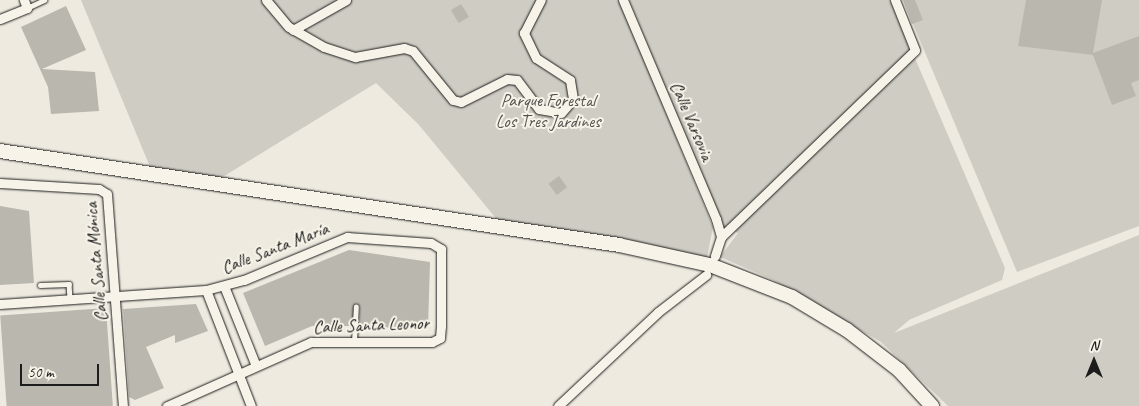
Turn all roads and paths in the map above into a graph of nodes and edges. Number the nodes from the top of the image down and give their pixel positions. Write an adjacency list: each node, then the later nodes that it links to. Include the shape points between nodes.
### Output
1 (44, 0): 7 (lane)
2 (266, 0): 9 (street)
3 (346, 0): 9 (street)
4 (541, 0): 9 (street, via 524,33 536,58 570,80 573,99 561,113 539,109 517,80 507,79 461,102 453,100 413,51 404,48 355,57)
5 (623, 0): 12 (street, Calle Varsovia)
6 (895, 0): 12 (street, via 915,50)
7 (26, 4): 8 (street)
8 (0, 19)
9 (293, 30)
10 (0, 151): 30 (main road, via 619,245 710,264 792,297 847,330 899,370)
11 (0, 183): 18 (street, Calle Santa Mónica, via 105,192)
12 (721, 237): 13 (street)
13 (715, 256)
14 (706, 275): 29 (street, via 658,312)
15 (40, 285): 19 (lane, via 69,284)
16 (224, 286): 17 (street, Calle Santa María); 22 (street, Calle Santa María, via 347,237 431,243 441,249); 24 (street)
17 (206, 290): 18 (street, Calle Santa María); 25 (street)
18 (115, 297): 19 (street, Calle Santa María); 26 (street, Calle Santa Mónica)
19 (70, 300): 20 (street, Calle Santa María)
20 (0, 304)
21 (356, 307): 23 (lane)
22 (440, 338): 23 (street, Calle Santa Leonor, via 432,342)
23 (354, 342): 24 (street, Calle Santa Leonor, via 311,342)
24 (256, 366): 25 (street, Calle Santa Leonor)
25 (240, 374): 27 (street, Calle Santa Leonor); 28 (street)
26 (122, 406)
27 (167, 406)
28 (251, 406)
29 (558, 406)
30 (932, 406)

